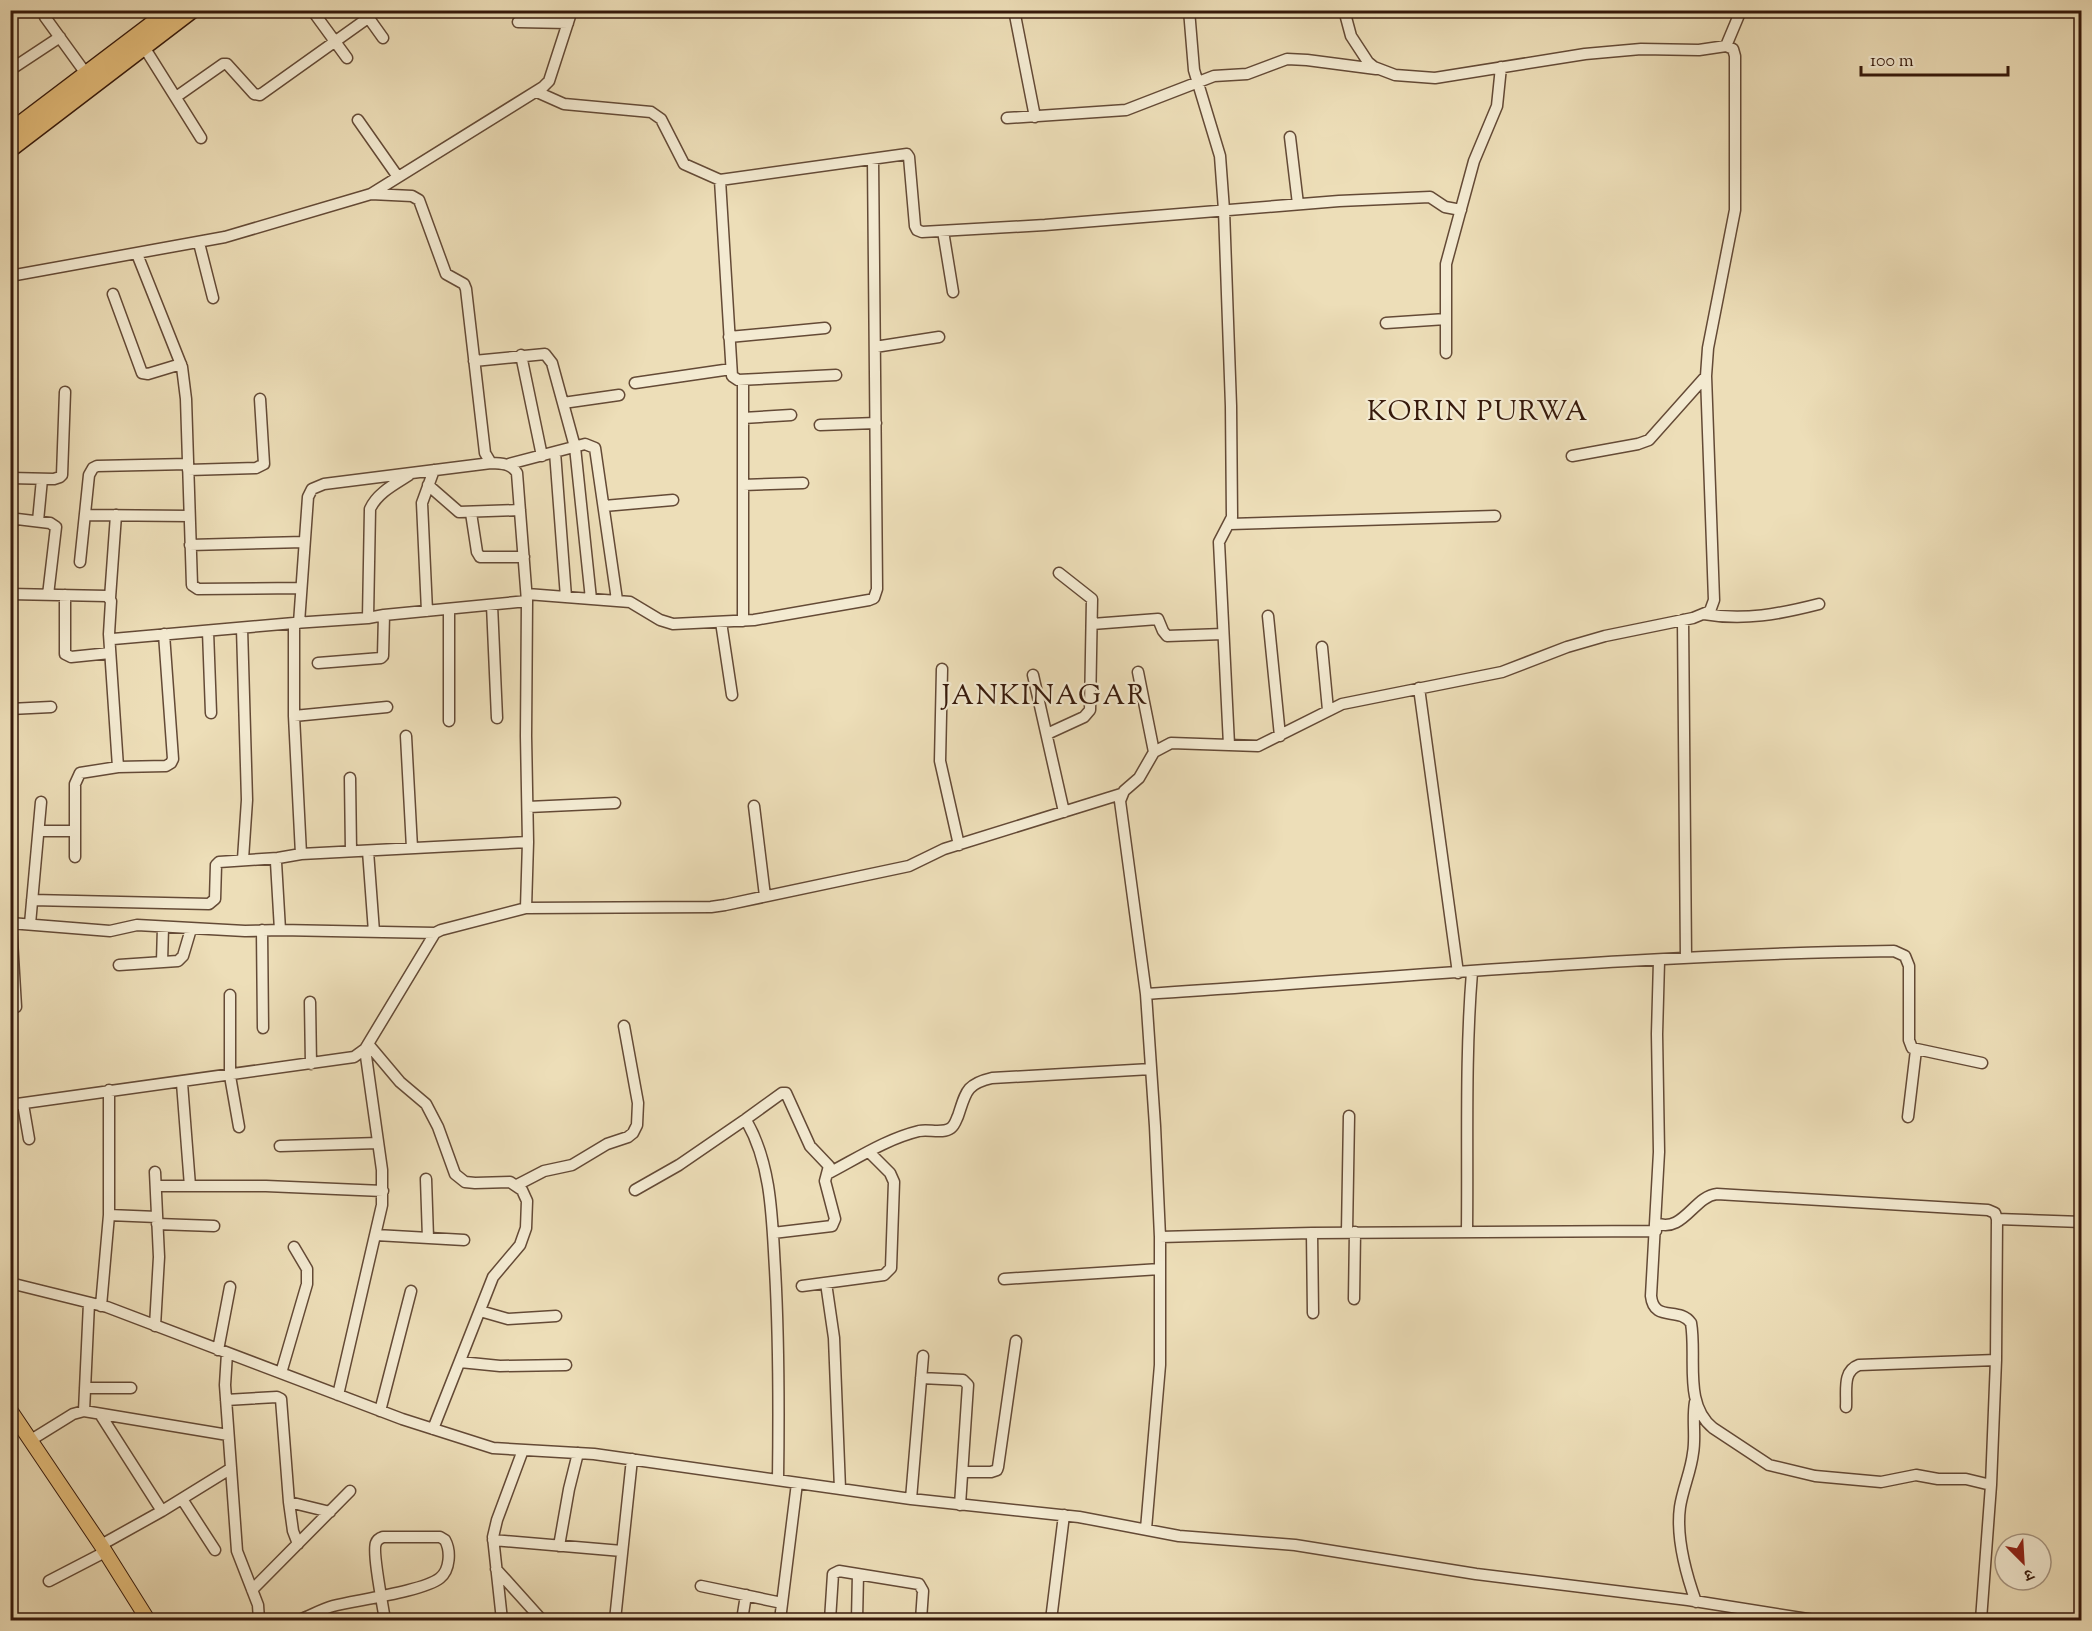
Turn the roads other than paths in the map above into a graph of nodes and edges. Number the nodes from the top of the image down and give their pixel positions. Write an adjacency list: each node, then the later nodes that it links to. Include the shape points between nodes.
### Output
1 (171, 10): 22 (highway)
2 (192, 10): 17 (highway)
3 (312, 10): 15 (street)
4 (572, 10): 12 (street)
5 (1014, 10): 26 (street)
6 (1189, 10): 23 (street)
7 (1344, 10): 20 (street, via 1351,36 1368,62)
8 (1744, 10): 16 (street)
9 (366, 14): 14 (street); 15 (street)
10 (45, 17): 13 (street)
11 (518, 22): 12 (street)
12 (568, 23): 24 (street, via 549,81)
13 (60, 37): 21 (street); 22 (street)
14 (383, 38)
15 (335, 42): 18 (street); 25 (street, via 260,95 254,94 227,64)
16 (1728, 44): 19 (street, via 1699,50 1641,49 1585,54); 59 (street, via 1735,56 1735,210)
17 (144, 47): 25 (street); 32 (highway)
18 (347, 58)
19 (1501, 67): 20 (street, via 1435,78 1395,75); 39 (street, via 1497,106 1474,161)
20 (1380, 69): 23 (street, via 1295,58 1247,74 1218,75)
21 (10, 70)
22 (87, 75): 29 (highway)
23 (1196, 82): 26 (street, via 1126,110); 38 (street, via 1220,156)
24 (537, 92): 34 (street); 35 (street, via 564,104 657,114 684,164)
25 (176, 97): 31 (street)
26 (1035, 117): 27 (street)
27 (1007, 118)
28 (358, 120): 34 (street)
29 (10, 132)
30 (1290, 137): 37 (street)
31 (201, 138)
32 (10, 149)
33 (873, 159): 35 (street); 40 (street, via 909,156 916,228 921,232); 52 (street)
34 (398, 177): 36 (street)
35 (720, 180): 50 (street)
36 (371, 194): 41 (street); 55 (street, via 412,196 418,200 446,274 466,289)
37 (1298, 204): 38 (street); 39 (street, via 1430,197 1445,207)
38 (1224, 210): 40 (street); 93 (street, via 1231,406)
39 (1461, 210): 47 (street, via 1446,264)
40 (943, 231): 44 (street)
41 (200, 243): 42 (street); 46 (street)
42 (137, 254): 43 (street); 56 (street)
43 (10, 276)
44 (953, 292)
45 (112, 294): 56 (street, via 142,373)
46 (213, 298)
47 (1446, 319): 48 (street); 53 (street)
48 (1386, 323)
49 (825, 328): 50 (street)
50 (729, 337): 57 (street)
51 (939, 337): 52 (street)
52 (875, 347): 68 (street)
53 (1446, 353)
54 (521, 355): 55 (street); 65 (street, via 544,354 550,358); 72 (street)
55 (474, 361): 74 (street, via 485,453)
56 (181, 364): 76 (street)
57 (731, 369): 60 (street, via 735,379); 61 (street)
58 (836, 375): 60 (street)
59 (1706, 375): 73 (street, via 1649,440); 113 (street, via 1714,600)
60 (743, 380): 67 (street)
61 (635, 383)
62 (64, 392): 80 (street, via 62,475)
63 (620, 395): 65 (street)
64 (260, 399): 76 (street, via 264,464 256,468)
65 (563, 403): 70 (street)
66 (791, 415): 67 (street)
67 (743, 418): 83 (street)
68 (876, 423): 69 (street); 118 (street, via 876,594 869,600)
69 (820, 425)
70 (575, 447): 71 (street); 85 (street, via 585,444 595,448); 107 (street)
71 (555, 452): 72 (street); 104 (street)
72 (542, 456): 75 (street)
73 (1572, 456)
74 (491, 463): 75 (street); 77 (street)
75 (508, 464): 86 (street, via 517,473)
76 (188, 467): 88 (street, via 93,468); 90 (street)
77 (434, 470): 78 (street); 82 (street)
78 (412, 473): 95 (street, via 324,484 312,489); 116 (street, via 380,495 370,509)
79 (10, 478): 80 (street)
80 (42, 479): 92 (street)
81 (803, 483): 83 (street)
82 (428, 485): 87 (street, via 455,510); 112 (street, via 422,503)
83 (743, 485): 118 (street)
84 (673, 500): 85 (street)
85 (604, 507): 108 (street)
86 (520, 510): 87 (street); 97 (street)
87 (471, 513): 97 (street, via 480,557)
88 (85, 515): 89 (street); 98 (street)
89 (116, 515): 90 (street); 105 (street)
90 (189, 516): 96 (street)
91 (1495, 516): 93 (street)
92 (39, 521): 94 (street, via 17,519); 102 (street, via 54,524 57,531)
93 (1230, 524): 126 (street, via 1219,542)
94 (10, 531)
95 (304, 542): 96 (street); 100 (street)
96 (190, 545): 100 (street, via 194,588)
97 (524, 557): 106 (street)
98 (80, 562)
99 (1059, 573): 121 (street, via 1092,599)
100 (301, 588): 120 (street)
101 (10, 594): 102 (street)
102 (48, 595): 103 (street)
103 (64, 595): 105 (street); 128 (street, via 65,654 71,657)
104 (566, 597): 106 (street); 107 (street)
105 (110, 598): 124 (street)
106 (527, 598): 109 (street); 154 (street)
107 (591, 598): 108 (street)
108 (617, 600): 119 (street, via 639,606 666,623)
109 (492, 604): 111 (street); 141 (street)
110 (1819, 604): 113 (street, via 1745,618)
111 (449, 609): 112 (street); 142 (street)
112 (427, 611): 114 (street)
113 (1704, 614): 117 (street)
114 (384, 615): 116 (street); 129 (street, via 381,658)
115 (1268, 616): 145 (street)
116 (368, 618): 120 (street)
117 (1683, 620): 133 (street, via 1605,636 1502,672); 178 (street)
118 (743, 621): 119 (street)
119 (721, 622): 134 (street)
120 (296, 623): 122 (street); 140 (street)
121 (1092, 624): 126 (street, via 1158,620 1167,636); 143 (street, via 1090,710 1084,717)
122 (242, 628): 123 (street); 166 (street, via 247,800)
123 (208, 631): 125 (street); 139 (street)
124 (109, 634): 125 (street, via 113,639); 128 (street)
125 (164, 634): 148 (street, via 173,759 166,766)
126 (1223, 634): 146 (street)
127 (1322, 646): 138 (street)
128 (110, 653): 148 (street)
129 (318, 663)
130 (942, 669): 159 (street, via 939,761)
131 (1137, 672): 147 (street)
132 (1033, 675): 143 (street)
133 (1419, 688): 138 (street); 183 (street)
134 (732, 695)
135 (51, 707): 137 (street)
136 (387, 707): 140 (street)
137 (10, 709)
138 (1328, 710): 145 (street)
139 (211, 713)
140 (294, 716): 163 (street)
141 (497, 718)
142 (448, 721)
143 (1047, 734): 155 (street)
144 (406, 736): 160 (street)
145 (1280, 736): 146 (street, via 1258,746)
146 (1228, 746): 147 (street, via 1170,743)
147 (1154, 752): 150 (street, via 1139,778)
148 (118, 768): 157 (street, via 84,772 76,778)
149 (350, 778): 162 (street)
150 (1121, 794): 155 (street); 184 (street)
151 (41, 802): 156 (street)
152 (615, 803): 154 (street)
153 (754, 806): 167 (street)
154 (528, 807): 158 (street)
155 (1064, 812): 159 (street)
156 (39, 831): 157 (street); 168 (street)
157 (75, 831): 164 (street)
158 (528, 842): 160 (street); 169 (street)
159 (959, 844): 167 (street, via 909,866)
160 (412, 848): 161 (street)
161 (368, 850): 162 (street); 176 (street)
162 (351, 851): 163 (street)
163 (301, 854): 165 (street)
164 (75, 857)
165 (278, 858): 166 (street); 175 (street)
166 (243, 859): 168 (street, via 216,865 214,899 210,904)
167 (765, 896): 169 (street, via 711,907)
168 (32, 900): 171 (street)
169 (526, 908): 177 (street)
170 (11, 923): 171 (street); 187 (street)
171 (30, 924): 172 (street, via 110,931 137,925)
172 (163, 927): 173 (street); 180 (street)
173 (191, 929): 174 (street); 180 (street, via 181,959)
174 (262, 930): 175 (street); 189 (street)
175 (280, 930): 176 (street)
176 (374, 932): 177 (street)
177 (435, 933): 190 (street)
178 (1686, 958): 179 (street); 191 (street, via 1814,952 1901,953 1909,966 1909,1040)
179 (1659, 961): 182 (street); 221 (street)
180 (162, 962): 181 (street)
181 (119, 965)
182 (1472, 972): 183 (street); 222 (street, via 1467,1070)
183 (1458, 973): 184 (street)
184 (1146, 994): 194 (street)
185 (230, 995): 195 (street)
186 (310, 1002): 193 (street)
187 (16, 1007)
188 (624, 1026): 211 (street, via 638,1103 633,1133 572,1165 544,1171)
189 (263, 1028)
190 (366, 1047): 193 (street, via 347,1059); 205 (street); 211 (street, via 426,1104 455,1174 465,1182)
191 (1916, 1050): 192 (street); 201 (street)
192 (1982, 1063)
193 (311, 1064): 195 (street)
194 (1151, 1069): 207 (street, via 981,1081 968,1089 951,1128 917,1132); 228 (street)
195 (230, 1076): 196 (street); 203 (street)
196 (182, 1083): 197 (street); 213 (street)
197 (109, 1090): 198 (street); 216 (street)
198 (23, 1104): 199 (street); 204 (street)
199 (10, 1105)
200 (1349, 1116): 223 (street)
201 (1908, 1117)
202 (746, 1119): 209 (street, via 786,1093 810,1146 828,1164); 214 (street); 224 (street, via 766,1173)
203 (239, 1127)
204 (28, 1140)
205 (378, 1143): 206 (street); 215 (street)
206 (280, 1146)
207 (869, 1152): 209 (street); 234 (street, via 894,1179 891,1268 884,1275)
208 (155, 1172): 212 (street)
209 (827, 1174): 224 (street, via 825,1185 835,1219 832,1226)
210 (426, 1179): 227 (street)
211 (517, 1185): 241 (street, via 527,1201 526,1228 516,1252 493,1277)
212 (156, 1186): 213 (street); 217 (street)
213 (190, 1186): 215 (street)
214 (635, 1190)
215 (383, 1191): 226 (street)
216 (109, 1215): 217 (street); 240 (street)
217 (157, 1220): 220 (street); 244 (street)
218 (1997, 1220): 219 (street); 221 (street, via 1995,1213 1988,1210 1717,1194 1709,1195 1685,1217); 248 (street)
219 (2082, 1222)
220 (214, 1226)
221 (1656, 1227): 222 (street); 257 (street, via 1652,1302 1657,1310 1683,1316 1691,1323)
222 (1467, 1231): 223 (street)
223 (1351, 1232): 225 (street); 238 (street)
224 (773, 1233): 271 (street, via 780,1384)
225 (1311, 1233): 228 (street); 242 (street)
226 (376, 1236): 227 (street); 255 (street)
227 (428, 1238): 229 (street)
228 (1160, 1238): 231 (street)
229 (464, 1240)
230 (294, 1247): 251 (street, via 307,1269 307,1284)
231 (1160, 1269): 232 (street); 283 (street, via 1160,1365)
232 (1004, 1279)
233 (10, 1283): 239 (street)
234 (826, 1283): 235 (street); 274 (street, via 834,1338)
235 (802, 1286)
236 (230, 1287): 246 (street)
237 (411, 1291): 261 (street)
238 (1354, 1299)
239 (89, 1303): 240 (street); 253 (street)
240 (101, 1306): 244 (street)
241 (480, 1311): 243 (street, via 508,1319); 249 (street)
242 (1313, 1313)
243 (556, 1316)
244 (155, 1326): 246 (street)
245 (1016, 1341): 270 (street, via 997,1470)
246 (222, 1351): 251 (street); 256 (street)
247 (923, 1356): 252 (street)
248 (1996, 1360): 258 (street, via 1852,1367 1847,1376); 273 (street)
249 (460, 1362): 250 (street); 263 (street)
250 (566, 1365)
251 (281, 1373): 255 (street)
252 (921, 1378): 270 (street, via 963,1380 968,1385); 277 (street)
253 (85, 1388): 254 (street); 260 (street)
254 (130, 1388)
255 (338, 1395): 261 (street)
256 (226, 1400): 264 (street); 278 (street, via 281,1399)
257 (1695, 1400): 273 (street, via 1705,1421 1769,1465 1821,1477 1881,1482 1916,1474); 297 (street, via 1694,1450 1679,1518 1686,1570)
258 (1846, 1407)
259 (10, 1410): 265 (main road)
260 (84, 1411): 262 (street); 265 (street)
261 (380, 1411): 263 (street)
262 (100, 1414): 264 (street); 280 (street)
263 (433, 1429): 266 (street, via 480,1445)
264 (228, 1435): 269 (street)
265 (31, 1440): 287 (main road)
266 (523, 1450): 267 (street); 284 (street)
267 (578, 1453): 268 (street); 286 (street)
268 (632, 1459): 271 (street); 289 (street)
269 (231, 1469): 276 (street); 294 (street, via 237,1551)
270 (963, 1472): 279 (street)
271 (778, 1480): 272 (street)
272 (797, 1484): 274 (street); 298 (street)
273 (1991, 1485): 315 (street)
274 (840, 1489): 277 (street)
275 (350, 1491): 281 (street)
276 (182, 1499): 280 (street); 288 (street)
277 (912, 1499): 279 (street)
278 (289, 1502): 281 (street); 285 (street)
279 (960, 1505): 282 (street)
280 (162, 1511): 287 (street)
281 (330, 1512): 285 (street)
282 (1064, 1515): 283 (street); 313 (street)
283 (1146, 1529): 297 (street, via 1179,1536 1295,1545 1476,1574)
284 (493, 1540): 286 (street); 290 (street)
285 (298, 1544): 294 (street)
286 (560, 1546): 289 (street)
287 (103, 1548): 292 (street); 299 (main road)
288 (215, 1550)
289 (622, 1551): 305 (street)
290 (496, 1569): 303 (street); 304 (street)
291 (858, 1574): 308 (street, via 839,1571 833,1575); 309 (street); 310 (street, via 919,1584 923,1592)
292 (49, 1581)
293 (701, 1586): 296 (street)
294 (252, 1590): 300 (street)
295 (381, 1595): 295 (street, via 377,1540 445,1540 449,1557 440,1578); 301 (street, via 331,1606); 302 (street)
296 (746, 1596): 298 (street); 306 (street)
297 (1696, 1602): 314 (street)
298 (782, 1603): 307 (street)
299 (148, 1620)
300 (259, 1620)
301 (299, 1620)
302 (384, 1620)
303 (502, 1620)
304 (543, 1620)
305 (615, 1620)
306 (742, 1620)
307 (780, 1620)
308 (830, 1620)
309 (857, 1620)
310 (921, 1620)
311 (990, 1620): 312 (street)
312 (1031, 1620)
313 (1051, 1620)
314 (1814, 1620)
315 (1981, 1620)

